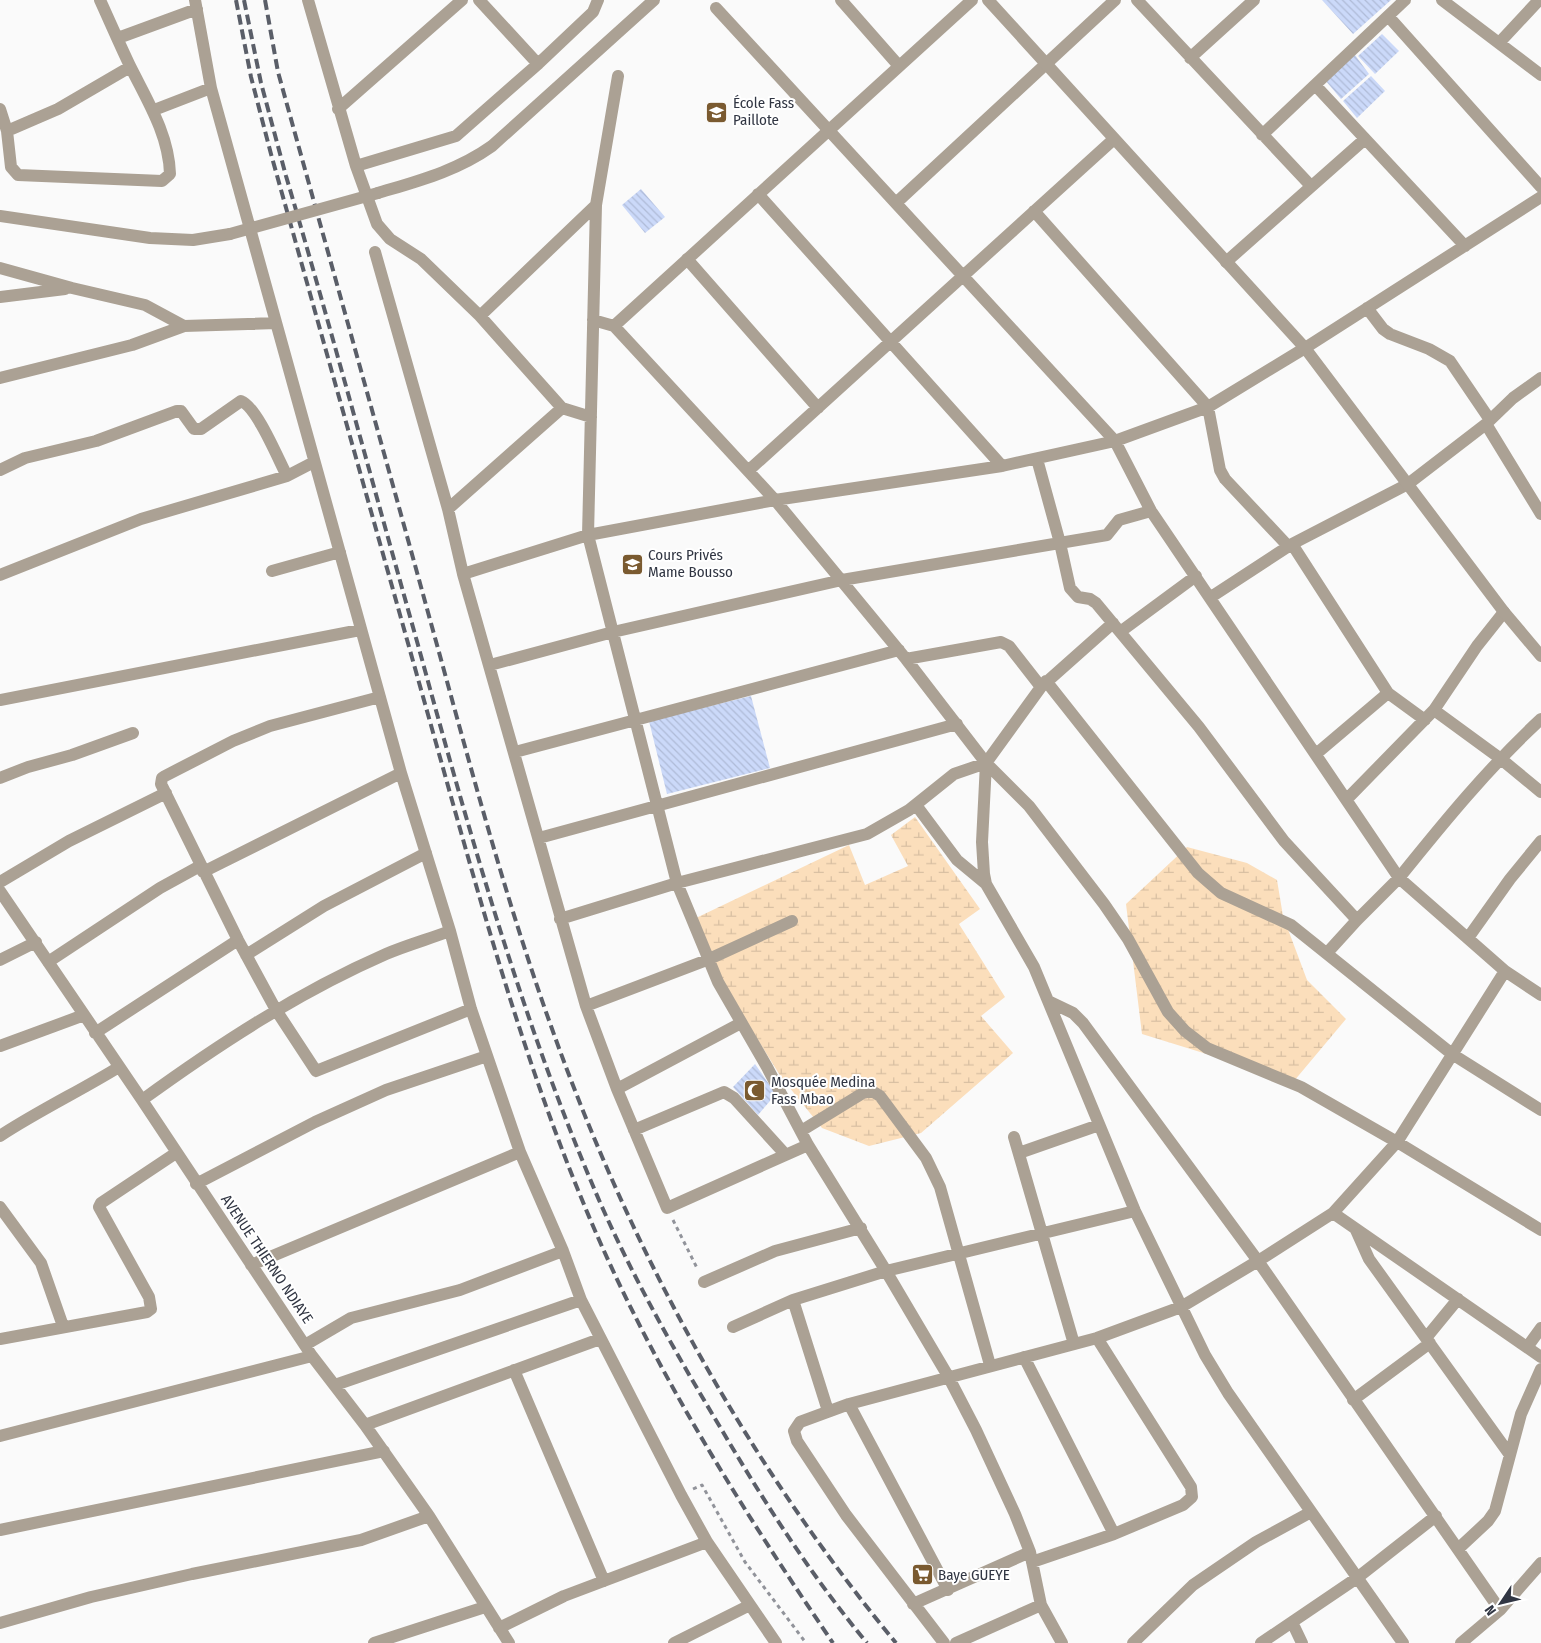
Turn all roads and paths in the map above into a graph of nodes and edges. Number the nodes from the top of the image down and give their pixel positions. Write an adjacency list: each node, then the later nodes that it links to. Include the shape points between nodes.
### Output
1 (100, 0): 19 (street)
2 (462, 0): 31 (street)
3 (479, 0): 22 (street)
4 (598, 0): 22 (street, via 594,12)
5 (654, 0): 46 (street, bridge, via 492,146 470,162 436,175 230,234 193,240 150,238)
6 (841, 0): 24 (street)
7 (972, 0): 24 (street)
8 (988, 0): 23 (street)
9 (1115, 0): 23 (street)
10 (1137, 0): 21 (street)
11 (1254, 0): 21 (street)
12 (1405, 0): 18 (street)
13 (1442, 0): 20 (street)
14 (1539, 0): 20 (street)
15 (312, 2): 31 (street)
16 (196, 4): 19 (street); 29 (street)
17 (716, 8): 33 (street)
18 (1388, 16): 28 (street); 40 (street)
19 (118, 38): 25 (street)
20 (1498, 43): 26 (street)
21 (1190, 58): 35 (street)
22 (538, 64): 38 (street, via 456,136)
23 (1046, 64): 36 (street); 43 (street)
24 (899, 66): 33 (street)
25 (130, 67): 32 (street); 34 (street, via 58,109)
26 (1541, 75)
27 (618, 76): 44 (street)
28 (1315, 85): 35 (street); 37 (street)
29 (211, 88): 32 (street); 58 (street)
30 (0, 109): 34 (street)
31 (338, 109): 38 (street)
32 (154, 110): 34 (street, via 170,160 170,174 162,181 18,175 11,167)
33 (829, 130): 41 (street); 43 (street)
34 (7, 131)
35 (1262, 135): 39 (street)
36 (1114, 139): 45 (street); 50 (street)
37 (1365, 140): 39 (street); 47 (street)
38 (356, 166): 56 (street, via 378,224 390,239 421,258)
39 (1311, 186): 50 (street)
40 (1541, 187)
41 (758, 194): 49 (street); 61 (street)
42 (1541, 197): 47 (street)
43 (896, 203): 52 (street)
44 (596, 205): 56 (street); 57 (street)
45 (1034, 211): 52 (street); 65 (street)
46 (0, 216)
47 (1465, 246): 55 (street)
48 (375, 252): 79 (street)
49 (687, 259): 60 (street); 67 (street)
50 (1226, 262): 62 (street)
51 (0, 268): 53 (street)
52 (963, 276): 61 (street); 70 (street)
53 (72, 288): 54 (street); 59 (street, via 145,304)
54 (0, 297)
55 (1367, 308): 62 (street); 69 (street, via 1382,329 1450,361)
56 (480, 316): 66 (street)
57 (593, 320): 60 (street); 68 (street)
58 (276, 323): 59 (street); 72 (street)
59 (184, 326): 63 (street, via 132,345)
60 (614, 326): 75 (street)
61 (891, 341): 67 (street); 73 (street)
62 (1305, 348): 65 (street); 77 (street)
63 (0, 378)
64 (1541, 378): 69 (street)
65 (1208, 406): 70 (street); 84 (street, via 1220,470 1225,479)
66 (562, 408): 68 (street); 79 (street)
67 (818, 408): 75 (street)
68 (591, 417): 82 (street)
69 (1488, 422): 77 (street); 81 (street)
70 (1115, 440): 71 (street); 80 (street)
71 (1036, 459): 73 (street); 83 (street)
72 (314, 462): 76 (street); 85 (street)
73 (1002, 466): 78 (street)
74 (0, 470): 76 (street, via 25,458 96,441 177,411 181,411 194,429 201,429 241,401 247,404 262,428)
75 (748, 471): 78 (street)
76 (287, 476): 88 (street, via 141,519)
77 (1408, 484): 84 (street); 92 (street)
78 (775, 500): 82 (street); 90 (street)
79 (448, 509): 87 (street)
80 (1151, 511): 83 (street, via 1119,520 1107,535); 89 (street)
81 (1541, 514)
82 (588, 535): 87 (street); 95 (street)
83 (1060, 543): 90 (street); 93 (street, via 1074,594 1096,603)
84 (1290, 545): 91 (street); 100 (street)
85 (340, 552): 86 (street); 94 (street)
86 (272, 570)
87 (463, 574): 98 (street)
88 (0, 576)
89 (1196, 576): 91 (street); 93 (street)
90 (842, 580): 95 (street); 96 (street)
91 (1211, 597): 109 (street)
92 (1504, 612): 97 (street); 103 (street)
93 (1117, 628): 99 (street); 129 (street, via 1199,727 1284,842)
94 (360, 630): 101 (street); 102 (street)
95 (612, 632): 98 (street); 105 (street)
96 (902, 654): 99 (street, via 1001,642 1009,646); 105 (street); 106 (street)
97 (1541, 656)
98 (490, 665): 108 (street)
99 (1044, 684): 111 (street); 135 (street, via 1198,873 1222,893 1291,925)
100 (1388, 693): 103 (street); 109 (street)
101 (380, 697): 112 (street); 114 (street, via 270,726 233,741 162,778 161,784)
102 (0, 700)
103 (1430, 715): 110 (street); 116 (street)
104 (1541, 719): 110 (street)
105 (635, 720): 108 (street); 118 (street)
106 (957, 724): 111 (street); 118 (street)
107 (132, 733): 113 (street)
108 (515, 752): 119 (street)
109 (1316, 754): 116 (street)
110 (1501, 758): 115 (street); 123 (street)
111 (986, 763): 117 (street, via 954,774); 126 (street, via 982,842); 161 (street, via 1029,806 1104,904 1128,939 1168,1012 1185,1031 1208,1048 1301,1087)
112 (401, 773): 121 (street); 122 (street)
113 (0, 778)
114 (166, 792): 122 (street); 124 (street, via 69,841)
115 (1541, 792)
116 (1347, 799): 123 (street)
117 (916, 805): 125 (street, via 867,834); 126 (street, via 957,860)
118 (656, 806): 119 (street); 125 (street)
119 (540, 838): 128 (street)
120 (1541, 841): 132 (street)
121 (426, 853): 131 (street); 136 (street, via 324,906)
122 (202, 869): 133 (street); 139 (street, via 160,888)
123 (1399, 878): 129 (street); 132 (street)
124 (0, 882)
125 (677, 883): 128 (street); 138 (street)
126 (986, 884): 142 (street, via 1034,967)
127 (0, 892): 134 (street, AVENUE THIERNO NDIAYE)
128 (560, 919): 143 (street)
129 (1357, 920): 135 (street)
130 (792, 921): 138 (street)
131 (450, 931): 144 (street); 145 (street, via 386,954)
132 (1468, 938): 140 (street)
133 (238, 940): 136 (street); 148 (street)
134 (36, 942): 137 (street); 139 (street, AVENUE THIERNO NDIAYE)
135 (1327, 953): 150 (street)
136 (246, 955): 145 (street)
137 (0, 960)
138 (707, 960): 143 (street); 147 (street)
139 (48, 962): 146 (street, AVENUE THIERNO NDIAYE)
140 (1505, 971): 141 (street); 150 (street)
141 (1541, 995)
142 (1050, 1002): 156 (street); 178 (street, via 1072,1013 1083,1024)
143 (586, 1006): 153 (street)
144 (471, 1009): 145 (street, via 316,1071); 151 (street)
145 (276, 1010): 154 (street, via 199,1058)
146 (84, 1015): 148 (street, AVENUE THIERNO NDIAYE); 149 (street)
147 (741, 1023): 153 (street); 158 (street)
148 (95, 1032): 152 (street, AVENUE THIERNO NDIAYE)
149 (0, 1046)
150 (1452, 1054): 155 (street); 161 (street)
151 (487, 1056): 163 (street); 167 (street, via 386,1090 315,1122)
152 (118, 1068): 154 (street, AVENUE THIERNO NDIAYE); 159 (street)
153 (617, 1089): 157 (street)
154 (142, 1100): 164 (street, AVENUE THIERNO NDIAYE)
155 (1541, 1110)
156 (1099, 1124): 165 (street); 170 (street)
157 (634, 1130): 166 (street, via 724,1092 734,1098); 169 (street)
158 (801, 1132): 162 (street); 177 (street, via 864,1093 872,1091 880,1096 934,1173)
159 (0, 1136)
160 (1014, 1137): 165 (street)
161 (1397, 1142): 171 (street); 174 (street)
162 (808, 1145): 166 (street); 172 (street)
163 (520, 1152): 176 (street); 179 (street)
164 (176, 1153): 167 (street, AVENUE THIERNO NDIAYE); 186 (street, via 99,1207 149,1297 151,1309)
165 (1019, 1153): 175 (street)
166 (785, 1154): 169 (street)
167 (196, 1184): 179 (street, AVENUE THIERNO NDIAYE)
168 (0, 1207): 186 (street, via 41,1262)
169 (667, 1208): 181 (path)
170 (1135, 1211): 175 (street); 185 (street)
171 (1333, 1212): 173 (street); 178 (street)
172 (861, 1228): 180 (street); 181 (street, via 775,1251)
173 (1356, 1230): 182 (street); 192 (street, via 1369,1259)
174 (1541, 1230)
175 (1043, 1232): 177 (street); 193 (street)
176 (563, 1251): 183 (street); 195 (street, via 460,1290 351,1318)
177 (959, 1252): 180 (street); 198 (street)
178 (1258, 1261): 185 (street); 203 (street)
179 (251, 1265): 195 (street, AVENUE THIERNO NDIAYE)
180 (886, 1271): 184 (street); 201 (street)
181 (704, 1282)
182 (1458, 1299): 192 (street); 194 (street)
183 (581, 1300): 191 (street); 202 (street)
184 (793, 1300): 187 (street); 205 (street)
185 (1180, 1307): 189 (street); 211 (street, via 1215,1373)
186 (63, 1326): 190 (street)
187 (733, 1327)
188 (1541, 1328): 194 (street)
189 (1097, 1338): 193 (street); 215 (street, via 1191,1487 1192,1497 1183,1505)
190 (0, 1339)
191 (600, 1339): 200 (street); 210 (street)
192 (1428, 1341): 203 (street); 209 (street)
193 (1074, 1344): 197 (street)
194 (1528, 1346): 196 (street)
195 (308, 1350): 202 (street, AVENUE THIERNO NDIAYE); 207 (street)
196 (1541, 1357)
197 (1024, 1358): 198 (street); 215 (street)
198 (990, 1365): 201 (street)
199 (1541, 1369): 209 (street, via 1521,1414)
200 (514, 1370): 206 (street); 221 (street)
201 (948, 1376): 204 (street); 218 (street, via 996,1472)
202 (335, 1385): 206 (street, AVENUE THIERNO NDIAYE)
203 (1353, 1400): 213 (street)
204 (849, 1404): 205 (street); 222 (street)
205 (828, 1411): 223 (street, via 800,1422 794,1431 797,1441 846,1515)
206 (365, 1425): 208 (street, AVENUE THIERNO NDIAYE)
207 (0, 1436)
208 (384, 1451): 212 (street, AVENUE THIERNO NDIAYE); 214 (street)
209 (1510, 1454): 217 (street, via 1495,1511)
210 (681, 1495): 216 (street); 236 (path, via 702,1485 744,1562)
211 (1310, 1512): 220 (street); 239 (street, via 1208,1574)
212 (429, 1516): 226 (street, AVENUE THIERNO NDIAYE); 229 (street, via 361,1540 192,1574)
213 (1436, 1516): 217 (street); 220 (street)
214 (0, 1530)
215 (1114, 1534): 218 (street)
216 (707, 1542): 221 (street); 224 (street)
217 (1458, 1548): 227 (street)
218 (1031, 1557): 222 (street); 225 (street)
219 (1541, 1563): 227 (street)
220 (1357, 1578): 228 (street); 242 (street)
221 (604, 1581): 230 (street, via 546,1604)
222 (948, 1590): 223 (street)
223 (913, 1604): 237 (street)
224 (750, 1605): 234 (street); 235 (street)
225 (1041, 1605): 231 (street); 238 (street)
226 (485, 1607): 230 (street, AVENUE THIERNO NDIAYE); 232 (street)
227 (1500, 1610): 243 (street)
228 (1292, 1622): 240 (street); 241 (street)
229 (0, 1623)
230 (499, 1628): 233 (street, AVENUE THIERNO NDIAYE)
231 (1056, 1641)
232 (374, 1643)
233 (508, 1643)
234 (674, 1643)
235 (776, 1643)
236 (806, 1643)
237 (944, 1643)
238 (956, 1643)
239 (1133, 1643)
240 (1261, 1643)
241 (1302, 1643)
242 (1403, 1643)
243 (1461, 1643)

